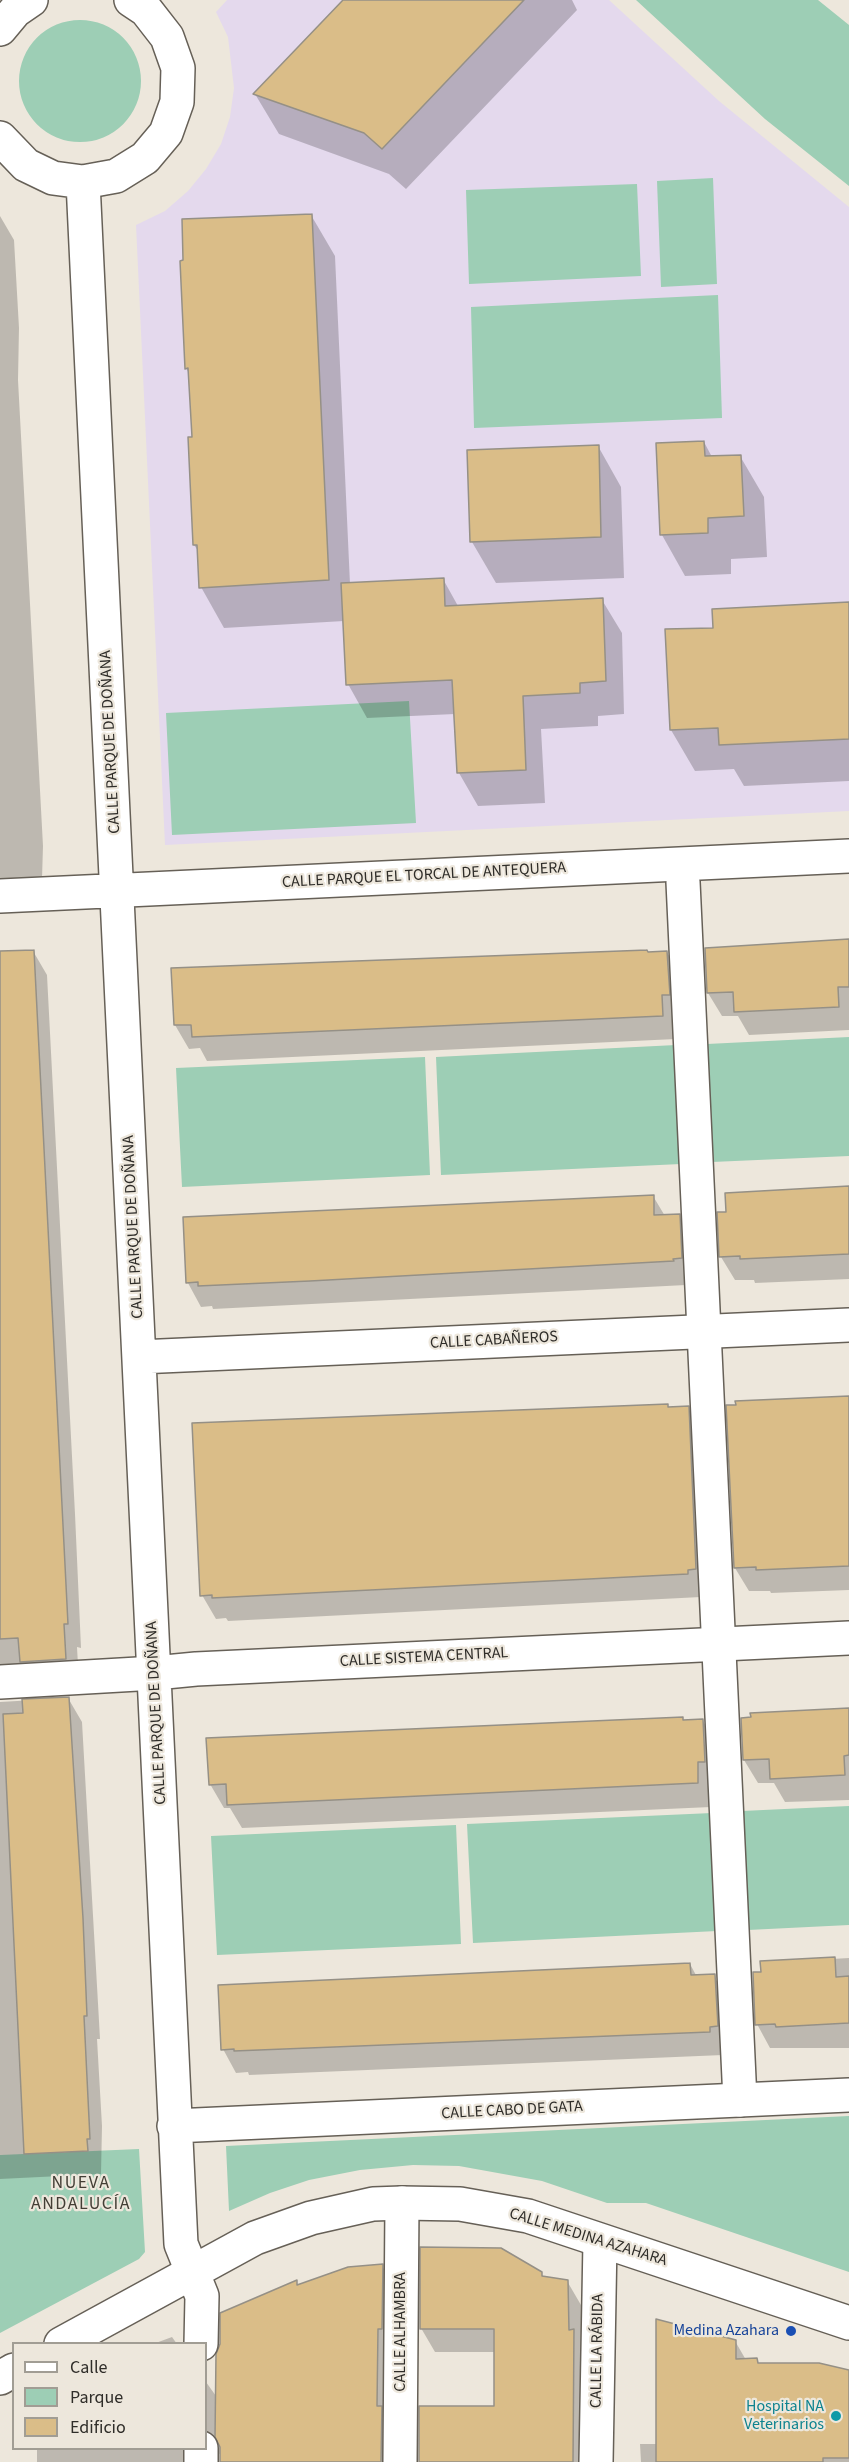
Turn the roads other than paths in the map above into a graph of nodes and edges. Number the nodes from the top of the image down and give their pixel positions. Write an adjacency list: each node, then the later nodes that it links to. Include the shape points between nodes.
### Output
1 (31, 0): 3 (street)
2 (145, 4): 5 (street, via 167,37 178,68 177,102 166,133 145,158 116,176)
3 (0, 29)
4 (0, 138): 5 (street, via 26,165 53,178)
5 (83, 182): 8 (street, CALLE PARQUE DE DOÑANA)
6 (849, 856): 8 (street, CALLE PARQUE EL TORCAL DE ANTEQUERA)
7 (683, 882): 11 (street)
8 (118, 890): 9 (street, CALLE PARQUE EL TORCAL DE ANTEQUERA); 12 (street, CALLE PARQUE DE DOÑANA)
9 (0, 896)
10 (849, 1325): 11 (street, CALLE CABAÑEROS)
11 (704, 1332): 12 (street, CALLE CABAÑEROS); 14 (street)
12 (140, 1358): 15 (street, CALLE PARQUE DE DOÑANA)
13 (849, 1638): 14 (street, CALLE SISTEMA CENTRAL)
14 (719, 1644): 15 (street, CALLE SISTEMA CENTRAL); 18 (street)
15 (155, 1673): 16 (street, CALLE SISTEMA CENTRAL); 19 (street, CALLE PARQUE DE DOÑANA)
16 (0, 1682)
17 (849, 2095): 18 (street, CALLE CABO DE GATA)
18 (740, 2100): 19 (street, CALLE CABO DE GATA)
19 (174, 2126): 22 (street, CALLE PARQUE DE DOÑANA, via 181,2244)
20 (402, 2203): 21 (street, CALLE MEDINA AZAHARA, via 460,2204 528,2216); 22 (street, CALLE MEDINA AZAHARA, via 373,2204 311,2218 255,2238); 26 (street, CALLE ALHAMBRA)
21 (600, 2241): 23 (street, CALLE MEDINA AZAHARA); 27 (street, CALLE LA RÁBIDA)
22 (191, 2271): 24 (street, CALLE MEDINA AZAHARA); 25 (street, CALLE PARQUE DE DOÑANA, via 202,2296)
23 (849, 2323)
24 (64, 2342)
25 (201, 2342)
26 (400, 2462)
27 (596, 2462)

